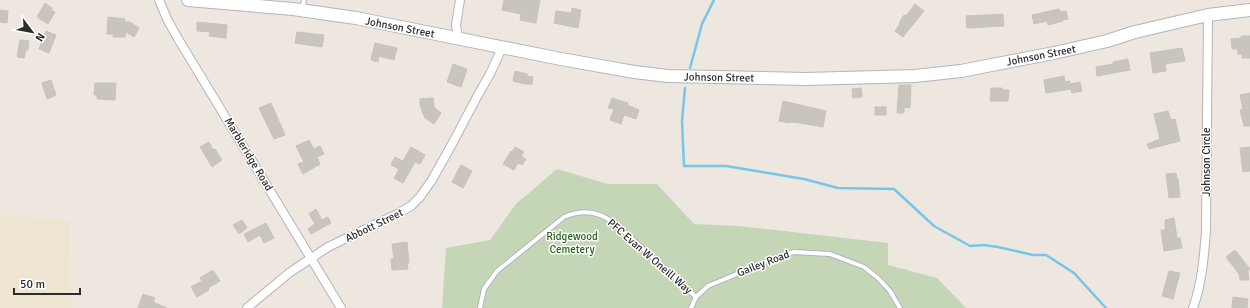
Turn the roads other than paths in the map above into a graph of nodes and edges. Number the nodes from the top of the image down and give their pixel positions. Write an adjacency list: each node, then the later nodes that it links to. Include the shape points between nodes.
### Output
1 (159, 0): 9 (street, Marbleridge Road, via 180,42)
2 (188, 0): 4 (street, Johnson Street)
3 (460, 0): 7 (street, via 456,25)
4 (303, 5): 7 (street, Johnson Street)
5 (1250, 10): 6 (street, Johnson Street)
6 (1208, 15): 8 (street, Johnson Street, via 1054,54 961,71 915,76 668,76 600,67); 16 (street, Johnson Circle, via 1206,231 1198,292)
7 (458, 38): 8 (street, Johnson Street)
8 (502, 48): 9 (street, Abbott Street, via 451,146 420,197 400,213 328,247)
9 (311, 259): 11 (street, Abbott Street); 12 (street, Marbleridge Road)
10 (696, 297): 13 (lane, PFC Evan W Oneill Way, via 607,217 589,212 573,212 564,216 497,271 484,289); 14 (lane, Gailey Road); 15 (lane, Gailey Road, via 708,286 775,258 794,252 812,252 830,254 864,267 890,291)
11 (247, 308)
12 (341, 308)
13 (480, 308)
14 (691, 308)
15 (900, 308)
16 (1193, 308)

